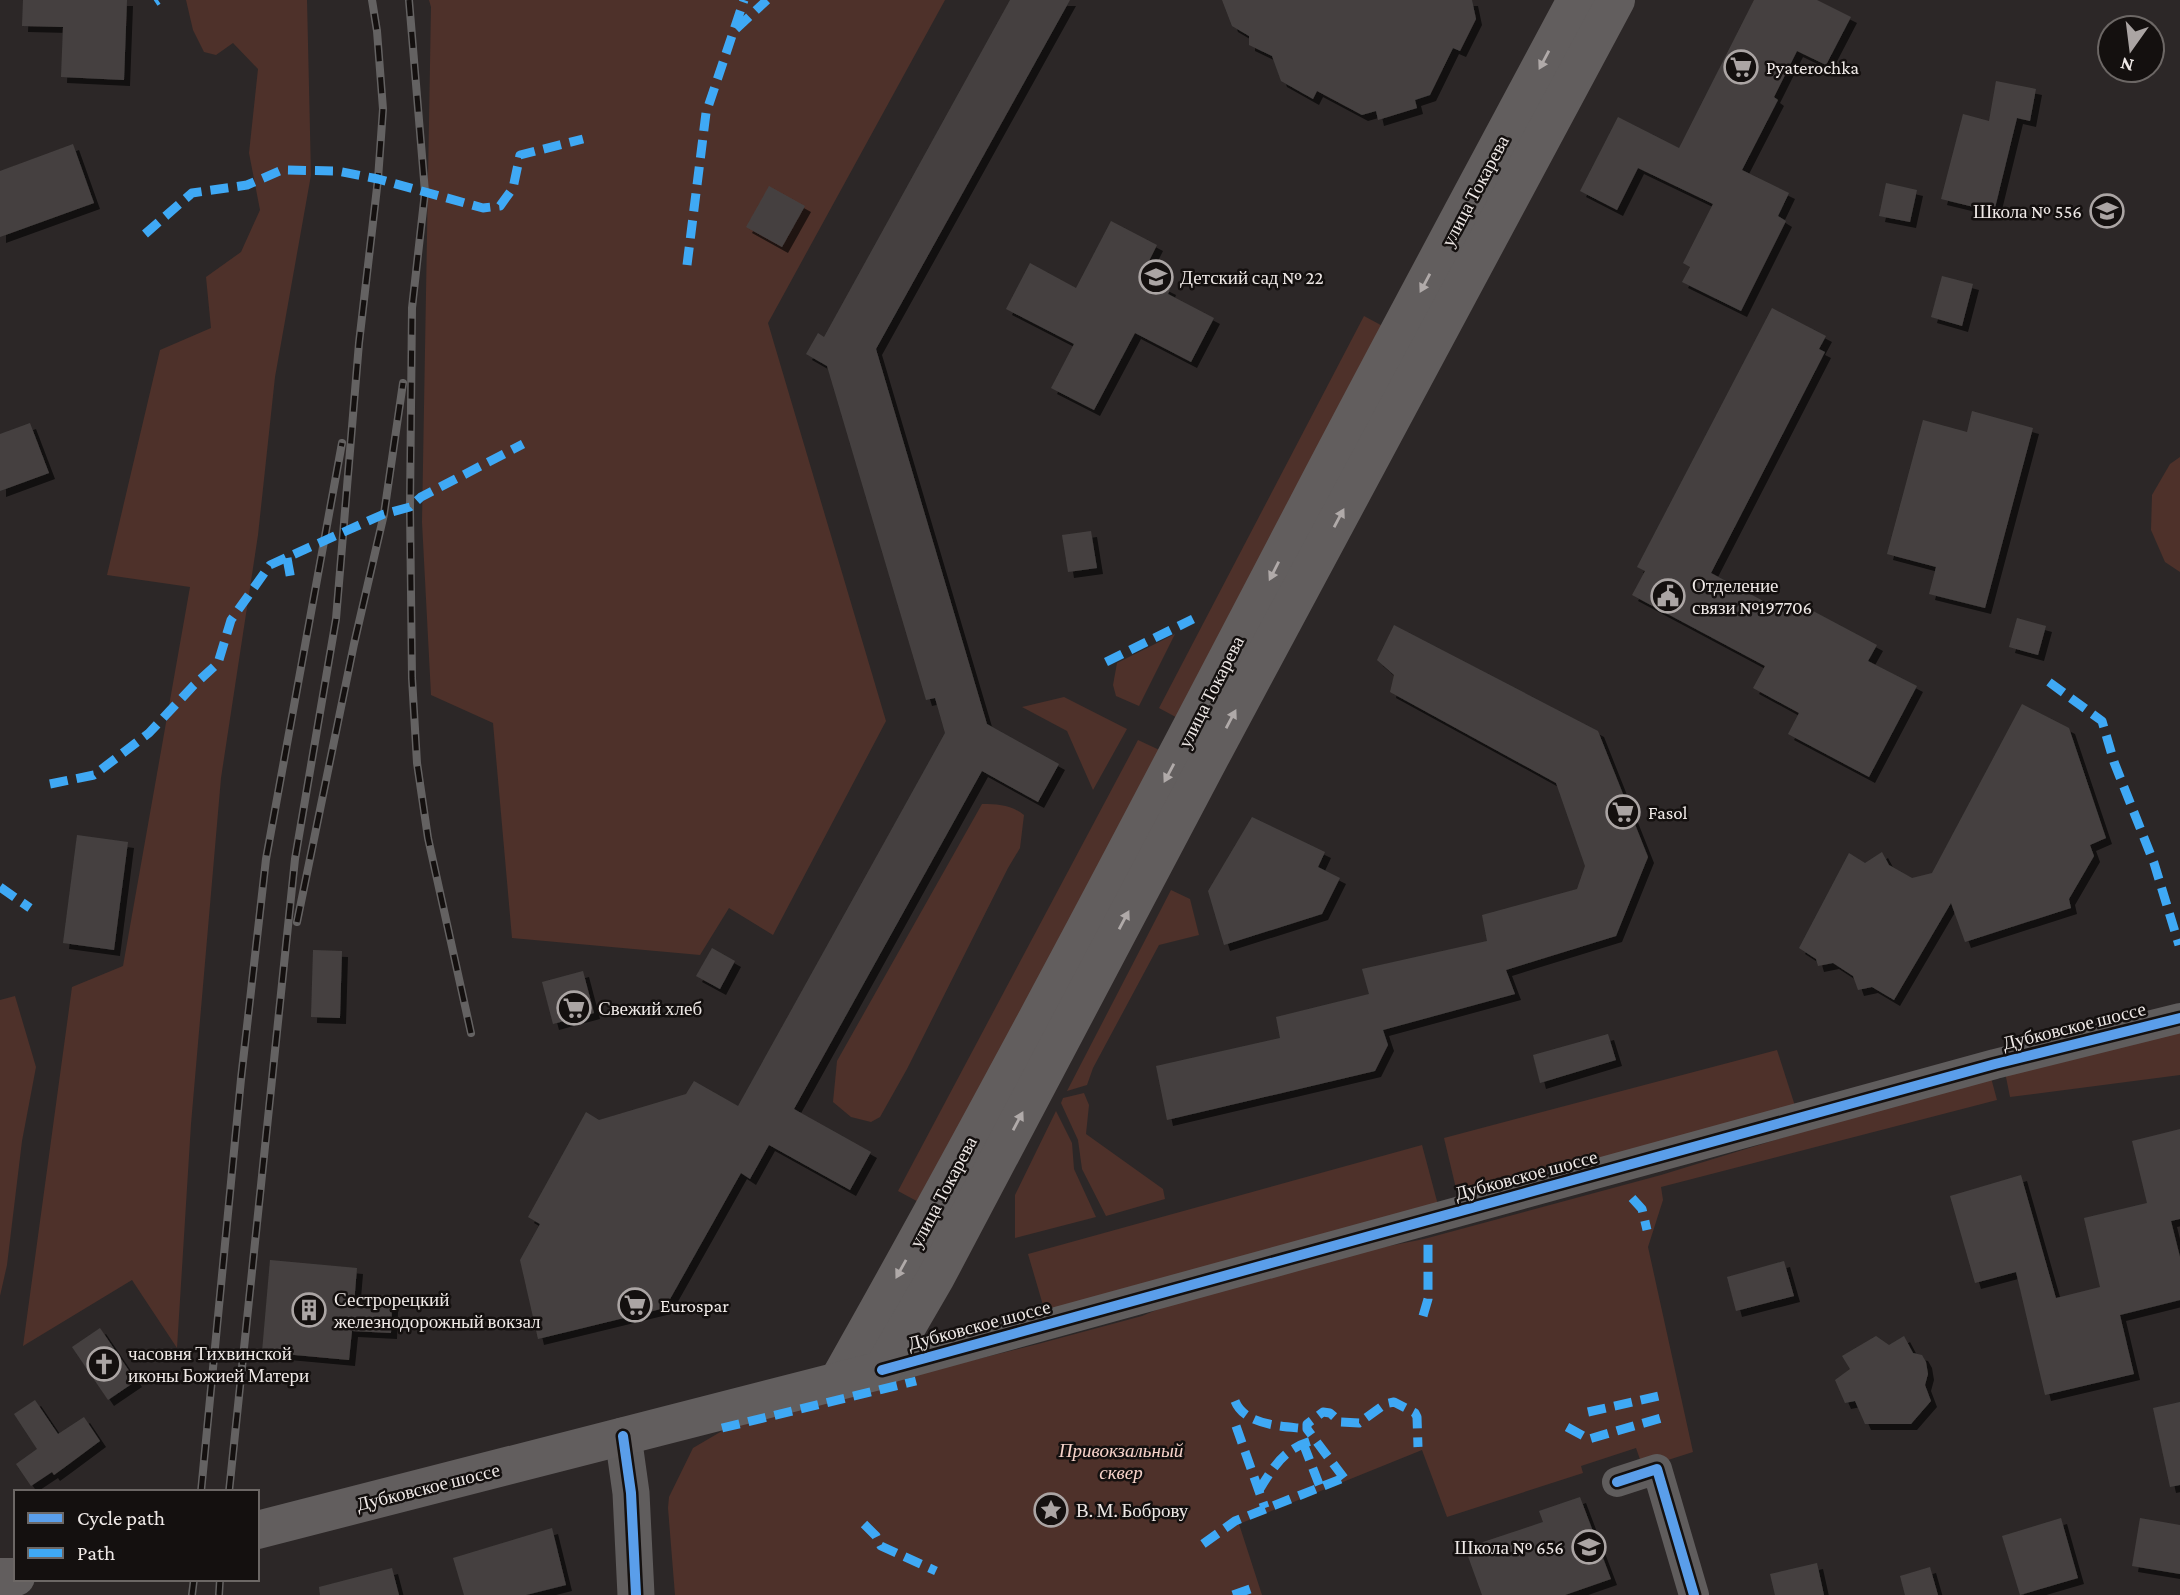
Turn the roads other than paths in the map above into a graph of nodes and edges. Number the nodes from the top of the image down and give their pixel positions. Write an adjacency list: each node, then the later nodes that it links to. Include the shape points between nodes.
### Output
1 (1576, 0): 5 (main road, улица Токарева, one-way to 5, via 1185,743)
2 (1616, 0): 4 (main road, улица Токарева, one-way to 2, via 936,1277)
3 (2180, 1018): 4 (street, Дубковское шоссе, via 1995,1064)
4 (882, 1370): 5 (main road, Дубковское шоссе)
5 (838, 1381): 6 (main road, Дубковское шоссе)
6 (623, 1436): 8 (main road, Дубковское шоссе); 9 (street)
7 (1617, 1482): 10 (street, via 1657,1469)
8 (259, 1529)
9 (636, 1595)
10 (1694, 1595)

